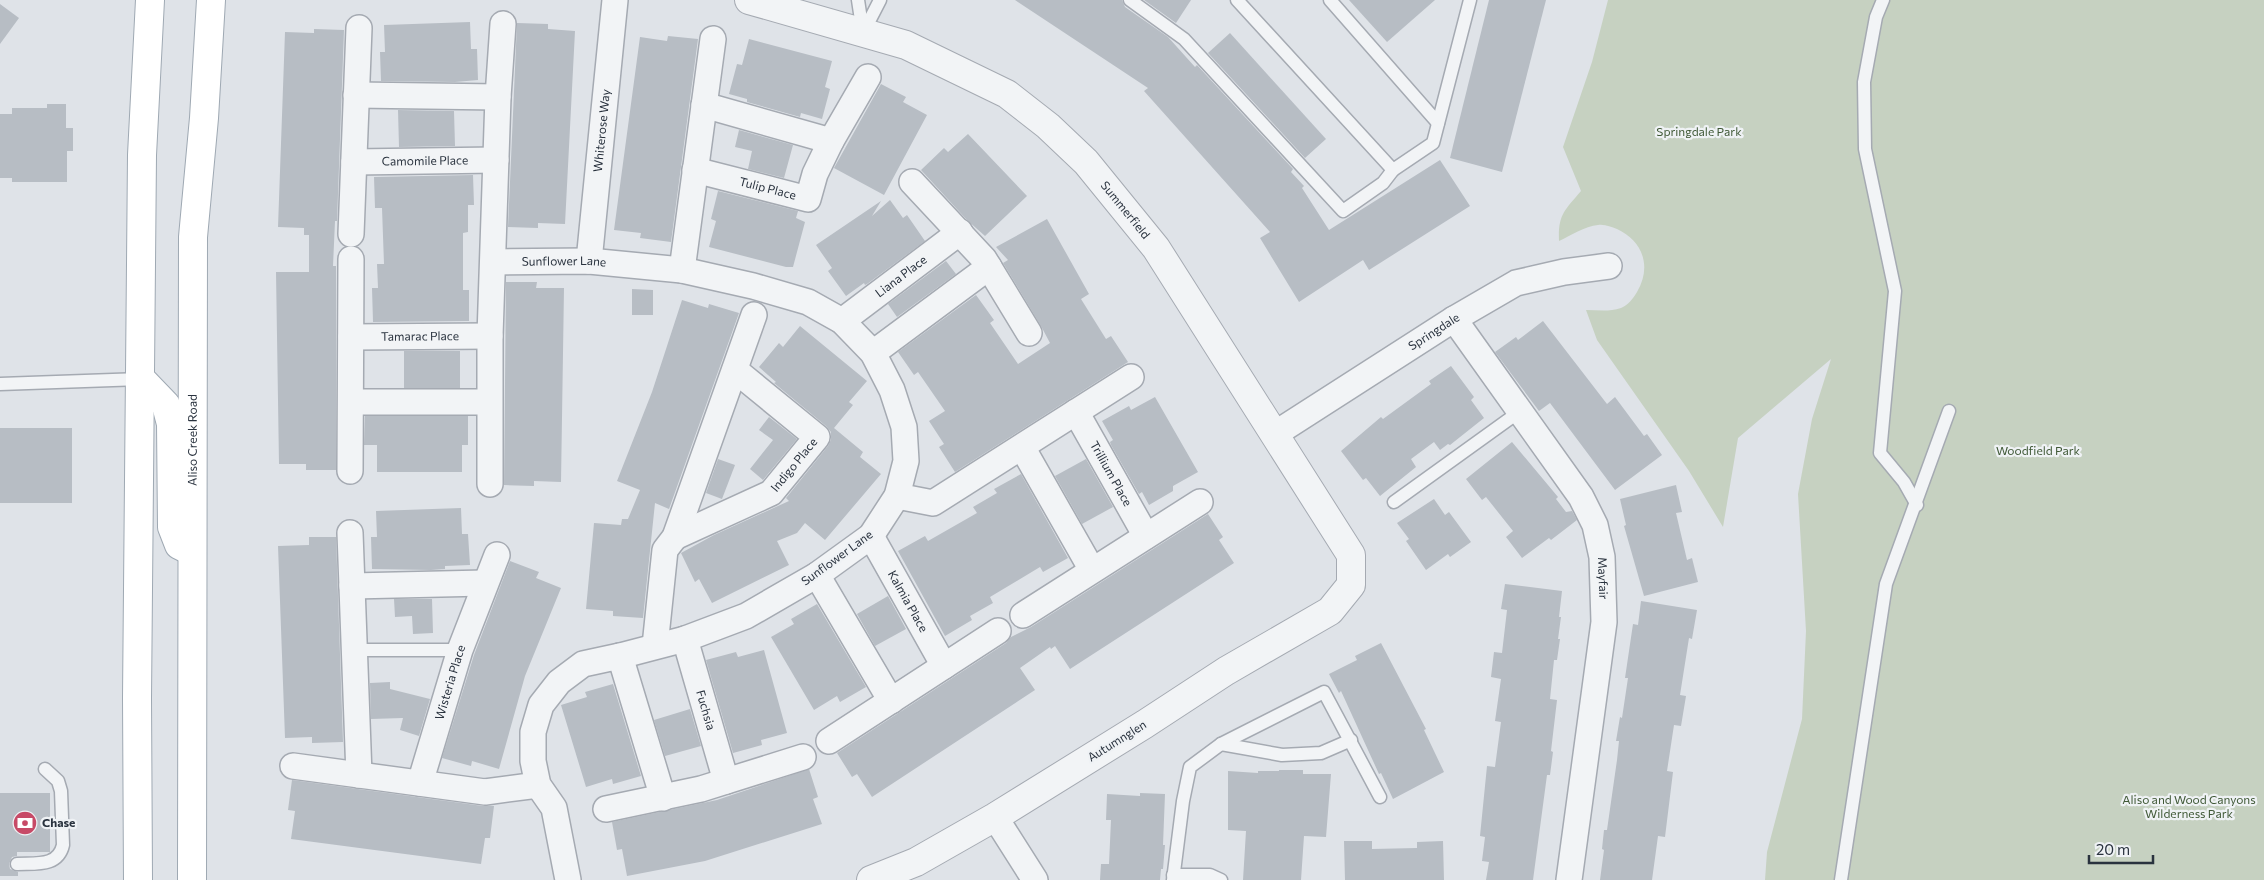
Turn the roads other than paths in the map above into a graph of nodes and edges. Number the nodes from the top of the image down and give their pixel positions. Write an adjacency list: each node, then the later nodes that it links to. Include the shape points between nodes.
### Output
1 (150, 0): 44 (main road, via 142,155)
2 (212, 0): 63 (main road, Aliso Creek Road, via 193,237)
3 (615, 0): 30 (street, Whiterose Way)
4 (749, 0): 14 (street, Summerfield)
5 (858, 0): 14 (lane)
6 (880, 0): 14 (lane)
7 (1130, 0): 25 (lane, via 1184,39 1343,211 1383,183)
8 (1237, 0): 25 (lane)
9 (1330, 0): 20 (lane)
10 (1470, 0): 20 (lane)
11 (1883, 0): 58 (lane, via 1876,17 1864,82 1865,149 1895,291 1880,453 1904,482)
12 (503, 24): 18 (street)
13 (359, 28): 17 (street)
14 (863, 33): 51 (street, Summerfield, via 906,45 1007,94 1086,162 1156,248)
15 (713, 39): 19 (street)
16 (868, 77): 21 (street, Tulip Place)
17 (356, 95): 18 (street); 23 (street)
18 (498, 97): 22 (street)
19 (704, 106): 21 (street); 24 (street)
20 (1438, 123): 25 (lane, via 1433,143)
21 (831, 140): 24 (street, Tulip Place, via 815,174 808,199)
22 (496, 160): 23 (street, Camomile Place); 31 (street)
23 (354, 162): 28 (street)
24 (695, 170): 34 (street)
25 (1393, 170)
26 (912, 182): 27 (street)
27 (960, 232): 33 (street); 37 (street, Liana Place)
28 (351, 234)
29 (351, 260): 40 (street)
30 (589, 261): 31 (street, Sunflower Lane); 34 (street, Sunflower Lane)
31 (494, 262): 39 (street)
32 (1609, 266): 36 (street, Springdale, via 1516,283)
33 (989, 267): 38 (street); 41 (street)
34 (682, 270): 37 (street, Sunflower Lane, via 808,302)
35 (754, 314): 42 (street)
36 (1454, 319): 50 (street, Mayfair); 51 (street, Springdale)
37 (842, 321): 41 (street, Sunflower Lane)
38 (1029, 334)
39 (490, 336): 40 (street, Tamarac Place); 47 (street)
40 (351, 337): 46 (street)
41 (873, 354): 55 (street, Sunflower Lane, via 892,390 904,427 906,461)
42 (735, 370): 62 (street); 62 (street, Indigo Place, via 817,437 771,493)
43 (1131, 377): 49 (street)
44 (141, 380): 45 (lane); 63 (main road, via 166,405 171,424 172,528 178,545); 95 (main road)
45 (0, 384)
46 (351, 402): 47 (street); 53 (street)
47 (489, 402): 54 (street)
48 (1949, 411): 58 (lane)
49 (1076, 412): 52 (street); 61 (street, Trillium Place)
50 (1519, 412): 57 (lane); 101 (street, Mayfair, via 1581,497 1595,525 1602,557 1604,622)
51 (1275, 434): 68 (street, Summerfield, via 1351,555)
52 (1022, 447): 55 (street, via 933,503); 65 (street)
53 (350, 471)
54 (490, 484)
55 (897, 496): 60 (street, Sunflower Lane)
56 (1200, 502): 61 (street)
57 (1394, 502)
58 (1917, 505): 102 (lane, via 1886,584)
59 (350, 533): 69 (street)
60 (871, 536): 66 (street, Sunflower Lane); 77 (street, Kalmia Place)
61 (1146, 536): 65 (street)
62 (675, 537): 73 (street, via 665,550)
63 (191, 551): 96 (main road, Aliso Creek Road)
64 (497, 554): 67 (street, Wisteria Place)
65 (1092, 570): 70 (street)
66 (817, 575): 72 (street, Sunflower Lane, via 746,616); 78 (street)
67 (485, 583): 69 (street); 75 (street, Wisteria Place)
68 (1351, 585): 92 (street, Autumnglen, via 1330,611 1226,671)
69 (352, 586): 74 (street)
70 (1023, 615)
71 (998, 631): 77 (street)
72 (684, 639): 73 (street, Sunflower Lane); 86 (street, Fuchsia)
73 (655, 646): 76 (street, Sunflower Lane)
74 (354, 650): 75 (lane); 85 (street)
75 (460, 650): 87 (street, Wisteria Place)
76 (620, 656): 88 (street, Sunflower Lane, via 584,664 559,682 541,705 533,732 533,761); 90 (street)
77 (944, 666): 78 (street)
78 (891, 701): 80 (street)
79 (1351, 740): 81 (lane, via 1322,753 1282,755); 81 (lane, via 1324,692); 89 (lane)
80 (829, 741)
81 (1221, 744): 94 (lane, via 1190,767)
82 (802, 757): 86 (street)
83 (293, 766): 85 (street)
84 (45, 768): 93 (lane, via 58,781 61,791 61,852 55,860 48,862)
85 (359, 775): 87 (street)
86 (726, 781): 90 (street)
87 (420, 783): 88 (street, via 485,792)
88 (538, 785): 97 (street, Sunflower Lane, via 554,808)
89 (1380, 797)
90 (663, 798): 91 (street)
91 (606, 809)
92 (995, 817): 98 (street, Autumnglen, via 916,862); 99 (street)
93 (17, 864)
94 (1173, 878): 100 (lane, via 1210,875)
95 (138, 880)
96 (192, 880)
97 (568, 880)
98 (871, 880)
99 (1035, 880)
100 (1220, 880)
101 (1569, 880)
102 (1841, 880)

